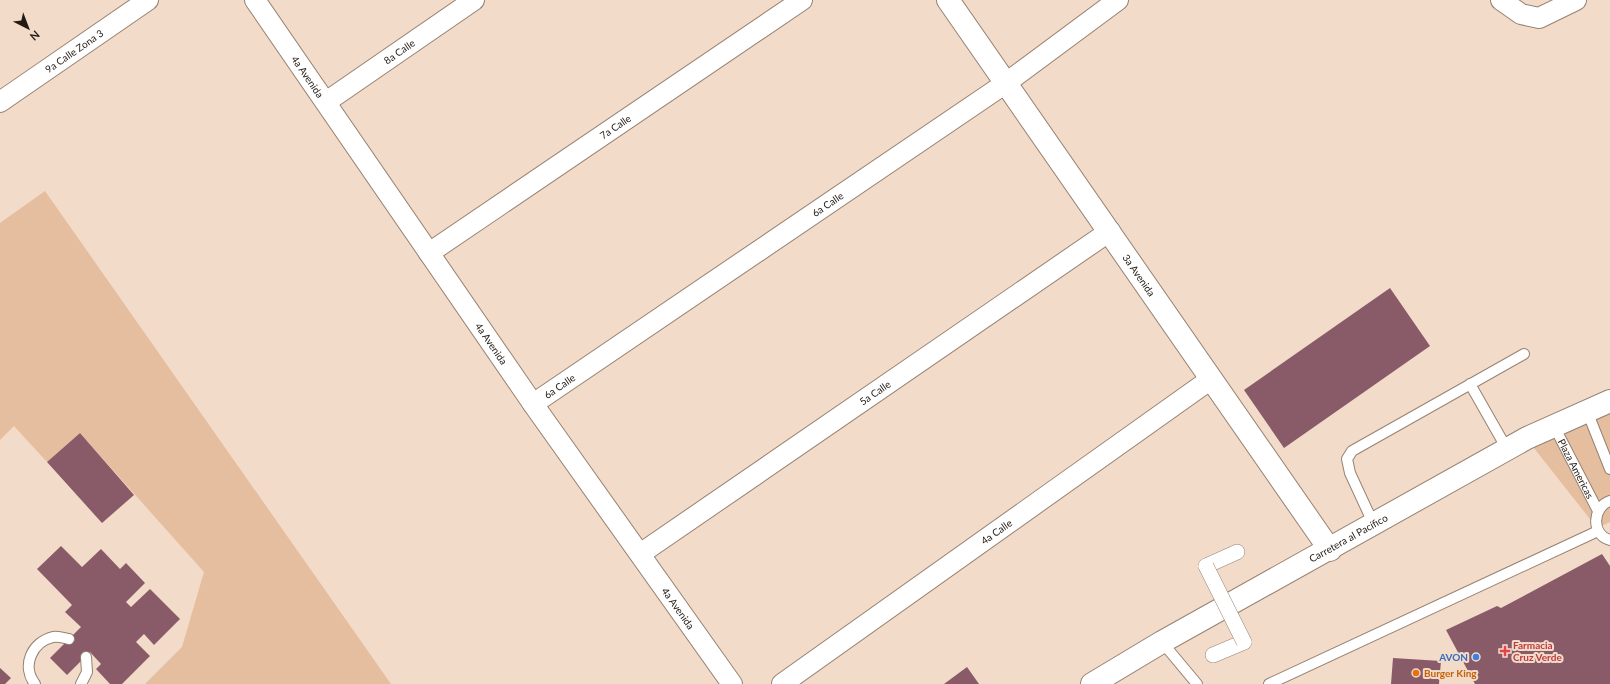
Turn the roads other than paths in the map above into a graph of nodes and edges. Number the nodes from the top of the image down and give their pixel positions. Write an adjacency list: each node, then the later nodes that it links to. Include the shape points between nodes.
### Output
1 (148, 0): 10 (street, 9a Calle Zona 3)
2 (255, 0): 11 (street, 4a Avenida)
3 (474, 0): 11 (street, 8a Calle)
4 (802, 0): 13 (street, 7a Calle)
5 (948, 0): 9 (main road, 3a Avenida)
6 (1118, 0): 9 (street, 6a Calle)
7 (1502, 0): 8 (street, via 1521,14 1539,18)
8 (1576, 0)
9 (1006, 83): 12 (main road, 3a Avenida); 18 (street, 6a Calle)
10 (0, 102)
11 (326, 102): 13 (street, 4a Avenida)
12 (1110, 231): 15 (main road, 3a Avenida); 30 (street, 5a Calle)
13 (429, 253): 18 (street, 4a Avenida)
14 (1524, 354): 16 (lane)
15 (1210, 379): 28 (main road, 3a Avenida); 38 (street, 4a Calle)
16 (1470, 384): 21 (lane); 25 (lane, via 1352,451 1347,459 1350,473)
17 (1610, 401): 19 (main road, Carretera al Pacífico)
18 (533, 404): 30 (street, 4a Avenida)
19 (1587, 411): 20 (main road, Carretera al Pacífico); 22 (lane)
20 (1554, 426): 21 (main road, Carretera al Pacífico); 24 (lane, Plaza Americas)
21 (1507, 449): 25 (main road, Carretera al Pacífico)
22 (1610, 469)
23 (1610, 501): 24 (lane, Plaza Americas)
24 (1598, 511): 26 (lane, Plaza Americas)
25 (1374, 525): 28 (main road, Carretera al Pacífico)
26 (1598, 531): 27 (lane); 41 (lane)
27 (1610, 540)
28 (1330, 550): 32 (main road, Carretera al Pacífico)
29 (1237, 552): 33 (street, bridge, via 1206,566 1244,642)
30 (640, 554): 37 (street, 4a Avenida)
31 (69, 639): 35 (lane, via 55,637 42,642 32,652 28,666)
32 (1162, 642): 39 (main road, Carretera al Pacífico); 40 (lane)
33 (1213, 655)
34 (86, 656): 36 (lane, via 87,672)
35 (35, 684)
36 (81, 684)
37 (732, 684)
38 (782, 684)
39 (1092, 684)
40 (1197, 684)
41 (1269, 684)

